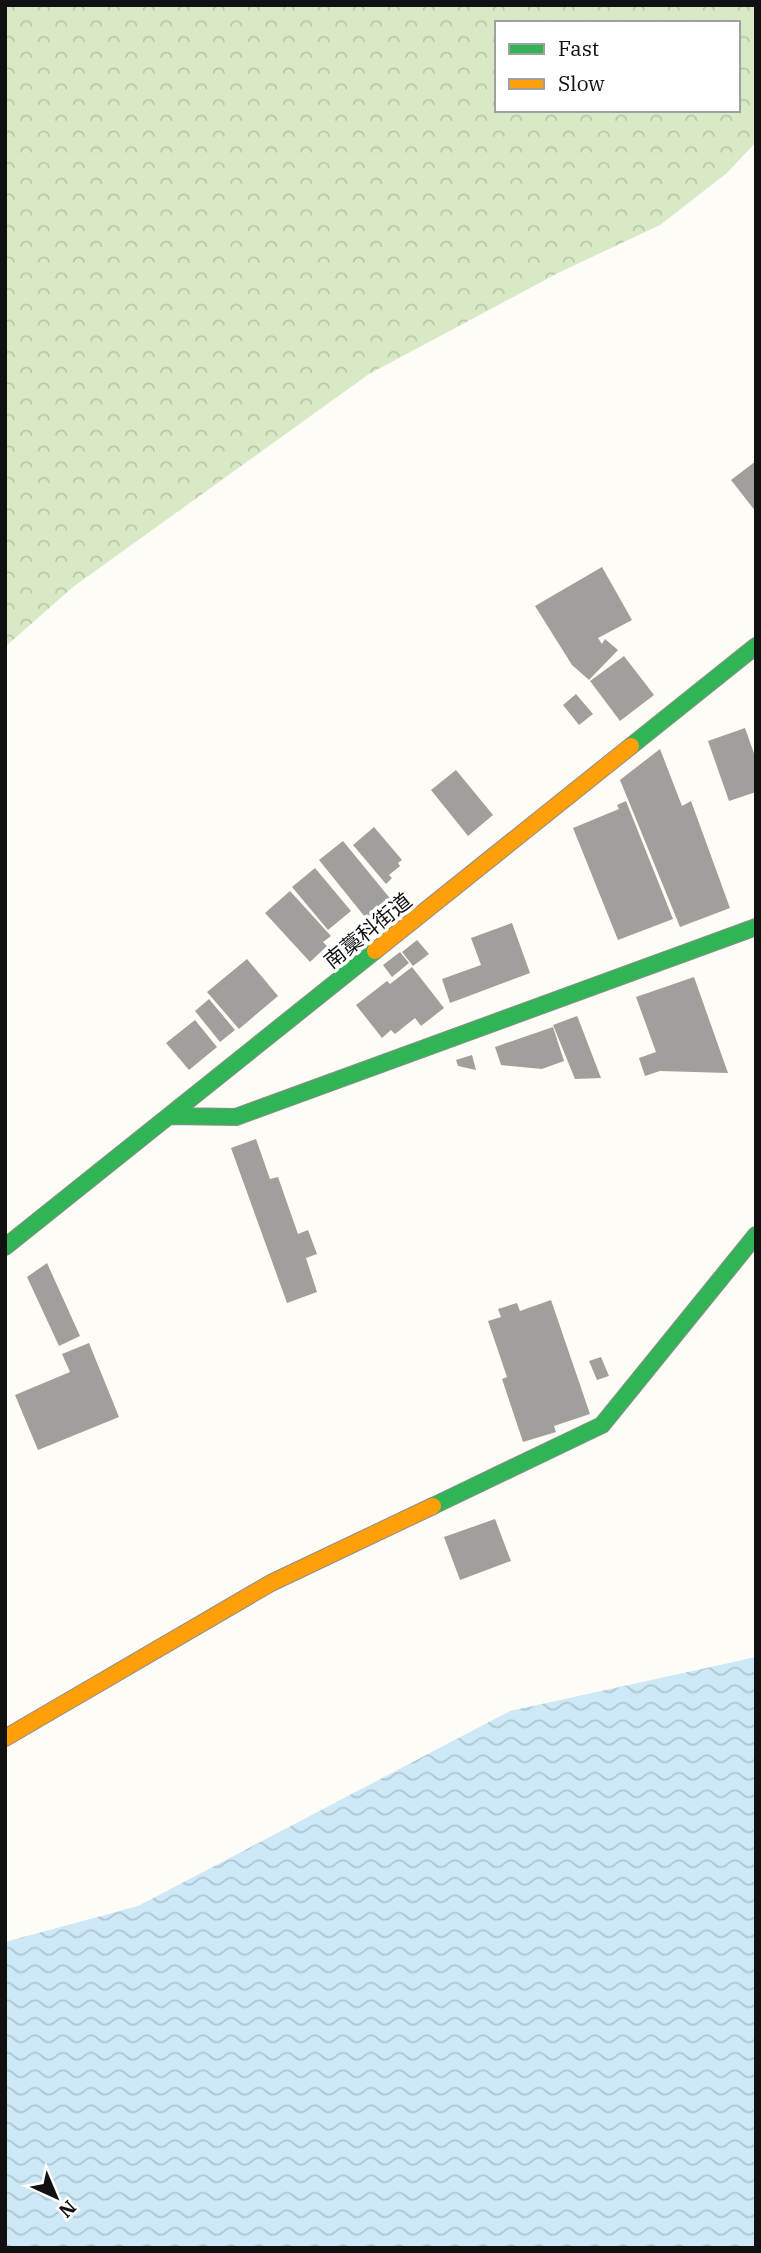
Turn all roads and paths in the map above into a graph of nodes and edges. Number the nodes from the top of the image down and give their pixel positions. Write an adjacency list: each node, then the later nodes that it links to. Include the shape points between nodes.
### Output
1 (756, 646): 3 (street, 南藁科街道)
2 (756, 927): 3 (street, via 236,1117)
3 (170, 1116): 5 (street, 南藁科街道)
4 (756, 1235): 6 (street, via 602,1425 271,1583)
5 (5, 1247)
6 (5, 1738)

